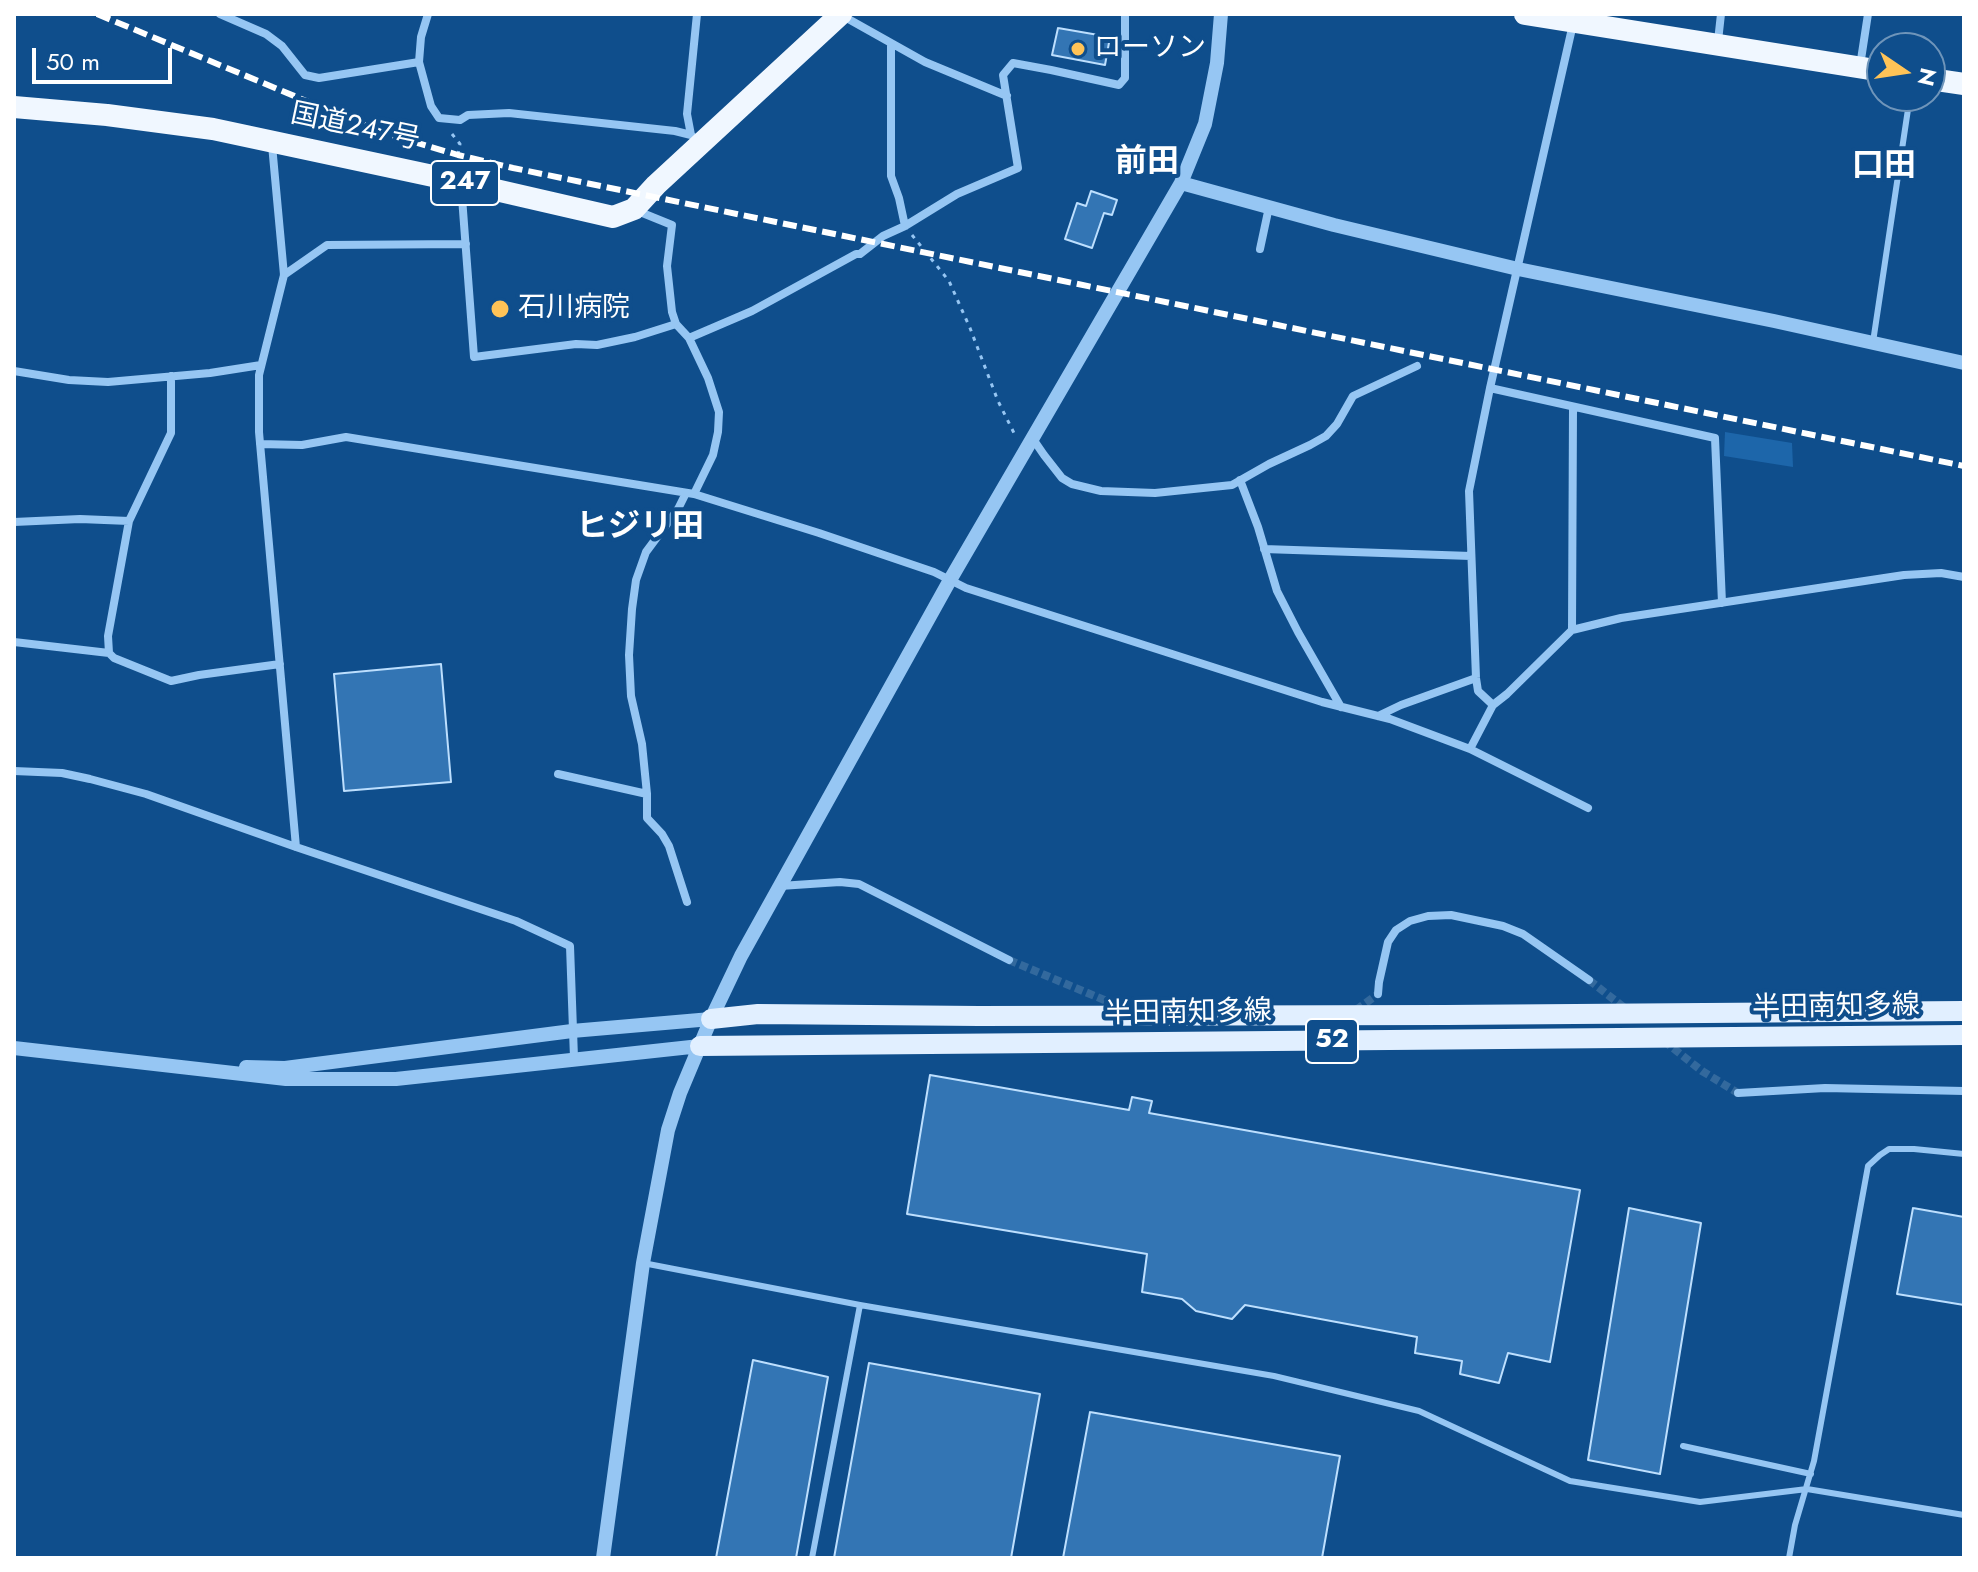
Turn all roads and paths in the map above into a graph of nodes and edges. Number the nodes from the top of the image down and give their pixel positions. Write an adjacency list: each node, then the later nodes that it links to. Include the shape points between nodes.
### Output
1 (220, 14): 12 (street, via 266,34 305,75 319,78)
2 (428, 14): 12 (street)
3 (697, 14): 18 (street, via 687,114)
4 (841, 14): 10 (street); 18 (highway)
5 (1125, 14): 14 (street, via 1125,78 1119,85 1013,63 1003,75)
6 (1221, 14): 21 (street, via 1205,124)
7 (1525, 14): 9 (highway)
8 (1721, 14): 11 (street)
9 (1574, 23): 11 (highway); 27 (street)
10 (891, 44): 14 (street); 24 (street, via 891,176)
11 (1717, 44): 13 (highway)
12 (419, 62): 17 (street)
13 (1866, 68)
14 (1007, 96): 24 (street, via 1018,168 957,194)
15 (14, 107): 19 (highway, 国道247号 / 247, via 107,115)
16 (1908, 112): 31 (lane)
17 (439, 118): 18 (street, via 509,113 675,131); 20 (path, via 460,144)
18 (696, 140): 23 (highway)
19 (272, 141): 20 (highway, 国道247号 / 247); 28 (street)
20 (458, 171): 23 (highway, 国道247号 / 247, via 613,217); 25 (street)
21 (1181, 183): 22 (street); 40 (street)
22 (1269, 207): 26 (street); 27 (street)
23 (634, 209): 29 (street, via 672,225 667,274)
24 (905, 226): 30 (street, via 752,311); 39 (path, via 949,281)
25 (466, 244): 28 (street, via 327,245); 29 (street, via 474,357 597,345)
26 (1260, 249)
27 (1518, 269): 31 (street); 37 (street)
28 (284, 275): 33 (street)
29 (676, 324): 30 (street)
30 (689, 338): 43 (street, via 719,412 713,455)
31 (1873, 343): 32 (street)
32 (1964, 363)
33 (261, 365): 36 (street); 41 (street)
34 (1417, 366): 42 (street, via 1353,396 1326,436)
35 (14, 371): 36 (street, via 108,382)
36 (171, 376): 44 (street, via 171,433)
37 (1490, 388): 38 (street); 47 (street, via 1469,491)
38 (1573, 408): 50 (street, via 1715,438); 51 (street)
39 (1014, 433)
40 (1032, 438): 42 (street, via 1062,478 1101,491 1155,493); 49 (street)
41 (260, 444): 43 (street, via 302,445 346,437); 54 (street)
42 (1240, 480): 46 (street)
43 (690, 494): 49 (street); 62 (street, via 646,552 636,580 631,696)
44 (129, 521): 45 (street); 53 (street)
45 (14, 522)
46 (1264, 549): 47 (street); 57 (street, via 1277,591)
47 (1471, 556): 55 (street)
48 (1964, 577): 50 (street, via 1904,575)
49 (950, 580): 57 (street); 65 (street)
50 (1722, 603): 51 (street)
51 (1572, 630): 56 (street)
52 (14, 642): 53 (street)
53 (109, 653): 54 (street, via 171,681)
54 (280, 664): 64 (street)
55 (1476, 678): 56 (street, via 1478,691); 58 (street)
56 (1493, 705): 59 (street)
57 (1341, 707): 58 (street)
58 (1378, 716): 59 (street)
59 (1470, 749): 63 (street)
60 (14, 771): 64 (street, via 62,773 146,794)
61 (558, 774): 62 (street)
62 (647, 794): 66 (street, via 647,818 669,846)
63 (1588, 808)
64 (296, 847): 72 (street, via 516,921 570,946)
65 (780, 886): 67 (street, via 859,884); 71 (street)
66 (687, 902)
67 (1009, 960)
68 (1589, 980): 69 (street, via 1503,926 1451,915 1428,916 1396,930 1388,942)
69 (1378, 994)
70 (1964, 1011): 71 (main road, 半田南知多線 / 52, via 758,1014)
71 (711, 1019): 72 (street); 74 (street)
72 (572, 1031): 76 (street); 77 (street, via 285,1068)
73 (1964, 1035): 74 (main road, 半田南知多線 / 52)
74 (700, 1046): 76 (street); 81 (street, via 668,1130)
75 (14, 1048): 77 (street)
76 (574, 1058): 77 (street, via 396,1079 286,1079)
77 (152, 1065)
78 (1964, 1091): 79 (street, via 1825,1088)
79 (1738, 1093)
80 (1964, 1154): 84 (lane, via 1889,1149 1868,1166)
81 (643, 1263): 82 (lane); 87 (street)
82 (860, 1305): 85 (lane, via 1274,1376 1419,1411 1570,1481 1700,1502); 88 (lane)
83 (1683, 1446): 84 (lane)
84 (1811, 1474): 85 (lane)
85 (1807, 1489): 86 (lane); 89 (lane)
86 (1964, 1515)
87 (603, 1558)
88 (812, 1558)
89 (1789, 1558)

